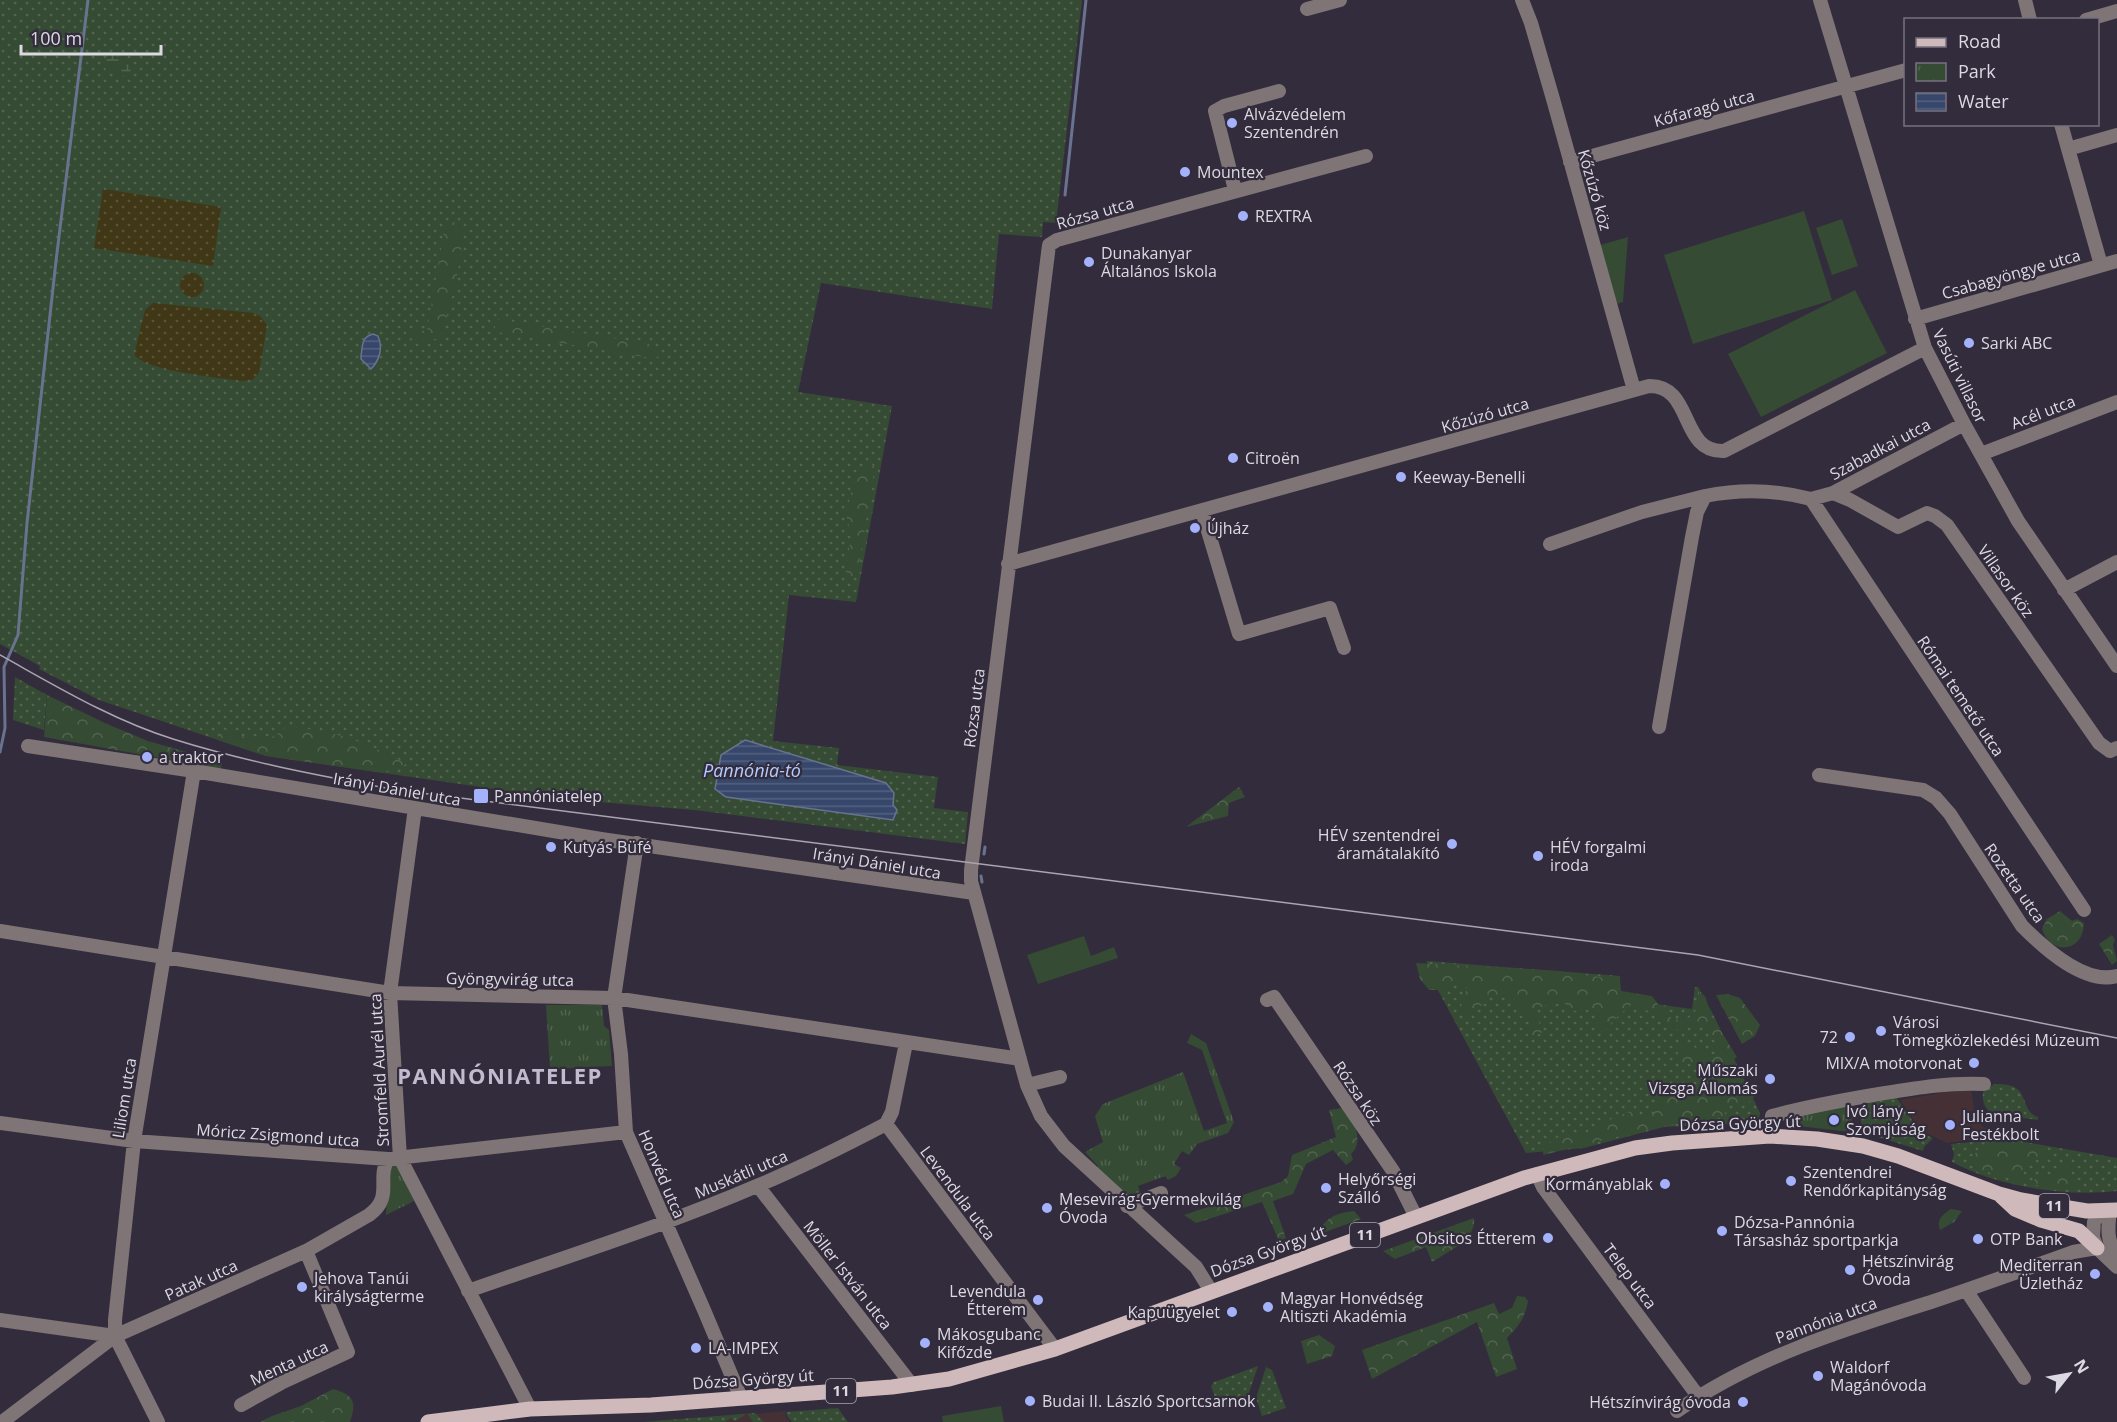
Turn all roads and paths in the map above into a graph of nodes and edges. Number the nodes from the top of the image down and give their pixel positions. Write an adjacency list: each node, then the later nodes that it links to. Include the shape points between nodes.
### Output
1 (1340, 0): 5 (street)
2 (1522, 0): 16 (street, Kőzúzó köz)
3 (1820, 0): 10 (street, Vasúti villasor)
4 (2025, 0): 7 (street)
5 (1307, 9)
6 (2117, 11): 8 (street)
7 (2030, 18)
8 (2093, 18)
9 (1904, 70): 10 (street, Kőfaragó utca)
10 (1847, 86): 16 (street, Kőfaragó utca); 20 (street, Vasúti villasor)
11 (1279, 91): 17 (street, via 1215,111)
12 (2062, 126): 14 (street)
13 (2117, 135): 14 (street)
14 (2068, 149): 19 (street)
15 (1366, 156): 17 (street, Rózsa utca)
16 (1570, 162): 22 (street, Kőzúzó köz)
17 (1235, 190): 32 (street, Rózsa utca, via 1049,245)
18 (2117, 261): 19 (street, Csabagyöngye utca)
19 (2101, 265): 20 (street, Csabagyöngye utca)
20 (1915, 319): 21 (street, Vasúti villasor)
21 (1925, 348): 22 (street, Kőzúzó utca, via 1724,451 1699,442 1668,390 1659,386); 24 (street, Vasúti villasor)
22 (1635, 390): 29 (street, Kőzúzó utca)
23 (2117, 402): 25 (street, Acél utca)
24 (1964, 424): 25 (street, Vasúti villasor); 26 (street, Szabadkai utca)
25 (1981, 454): 33 (street, Vasúti villasor, via 2018,521)
26 (1833, 493): 28 (street, Szabadkai utca); 39 (street, Villasor köz, via 1898,527 1926,513 1947,525 2099,743 2110,751)
27 (1706, 496): 28 (street, via 1763,491); 30 (street, via 1642,512); 37 (street, via 1692,537)
28 (1811, 500): 45 (street, Római temető utca)
29 (1203, 511): 32 (street, Kőzúzó utca); 34 (street, via 1239,634 1330,608)
30 (1550, 544)
31 (2117, 562): 33 (street)
32 (1008, 564): 44 (street, Rózsa utca, via 970,870)
33 (2064, 590): 35 (street, Vasúti villasor)
34 (1344, 648)
35 (2113, 652): 36 (street, Vasúti villasor)
36 (2117, 666)
37 (1659, 727)
38 (28, 747): 40 (street, Irányi Dániel utca)
39 (2117, 748)
40 (194, 771): 42 (street, Irányi Dániel utca); 47 (street, Liliom utca)
41 (1819, 775): 48 (street, Rozetta utca, via 1923,790 1936,798 2022,926 2037,941 2090,975)
42 (415, 808): 43 (street, Irányi Dániel utca); 49 (street, Stromfeld Aurél utca)
43 (637, 843): 44 (street, Irányi Dániel utca); 50 (street, Honvéd utca)
44 (974, 893): 53 (street, Rózsa utca)
45 (2084, 910)
46 (0, 931): 47 (street, Gyöngyvirág utca)
47 (163, 957): 49 (street, Gyöngyvirág utca); 61 (street, Liliom utca)
48 (2117, 976)
49 (390, 993): 50 (street, Gyöngyvirág utca); 62 (street, Stromfeld Aurél utca)
50 (614, 998): 52 (street, Gyöngyvirág utca); 59 (street, Honvéd utca)
51 (1267, 1000): 69 (street, Rózsa köz, via 1274,997 1339,1102 1393,1171)
52 (906, 1043): 53 (street, Gyöngyvirág utca); 58 (street)
53 (1020, 1059): 56 (street, Rózsa utca)
54 (1060, 1077): 56 (street)
55 (1984, 1084): 60 (street, via 1910,1088 1828,1102 1772,1116)
56 (1027, 1085): 67 (street, Rózsa utca, via 1041,1116 1064,1146)
57 (0, 1123): 61 (street, Móricz Zsigmond utca)
58 (886, 1124): 64 (street, Muskátli utca); 80 (street, Levendula utca)
59 (626, 1132): 62 (street, Móricz Zsigmond utca); 70 (street, Honvéd utca)
60 (1770, 1136): 63 (main road, Dózsa György út / 11, via 1635,1148); 66 (main road, Dózsa György út / 11, via 1863,1146)
61 (134, 1141): 62 (street, Móricz Zsigmond utca); 79 (street, Liliom utca)
62 (394, 1158): 72 (street, Patak utca, via 384,1165 378,1209); 76 (street, Stromfeld Aurél utca)
63 (1537, 1174): 69 (main road, Dózsa György út / 11); 83 (street, Telep utca)
64 (758, 1186): 70 (street, Muskátli utca); 82 (street, Möller István utca)
65 (1161, 1193): 67 (street)
66 (1999, 1194): 68 (main road, Dózsa György út / 11, via 2055,1207); 71 (main road, via 2015,1209 2079,1231)
67 (1127, 1206): 77 (street, Rózsa utca, via 1196,1267)
68 (2114, 1210): 71 (street, via 2094,1222); 73 (street, via 2107,1229)
69 (1416, 1216): 77 (main road, Dózsa György út / 11)
70 (665, 1223): 76 (street, Muskátli utca); 84 (street, Honvéd utca)
71 (2097, 1248): 74 (street); 75 (street, Pannónia utca, via 2073,1251)
72 (306, 1251): 79 (street, Patak utca); 85 (street, Menta utca, via 348,1353)
73 (2117, 1255)
74 (2117, 1267)
75 (1966, 1290): 81 (street); 83 (street, Pannónia utca, via 1822,1337 1770,1358)
76 (468, 1291): 86 (street, Stromfeld Aurél utca)
77 (1211, 1291): 80 (main road, Dózsa György út / 11)
78 (0, 1320): 79 (street)
79 (115, 1336): 88 (street, Patak utca); 89 (street, Liliom utca)
80 (1055, 1349): 82 (main road, Dózsa György út / 11, via 949,1379)
81 (2024, 1378)
82 (912, 1385): 84 (main road, Dózsa György út / 11)
83 (1698, 1396): 87 (street, Pannónia utca)
84 (741, 1398): 86 (main road, Dózsa György út / 11)
85 (241, 1405)
86 (530, 1409): 90 (main road, Dózsa György út / 11)
87 (1677, 1411)
88 (2, 1422)
89 (158, 1422)
90 (428, 1422)

